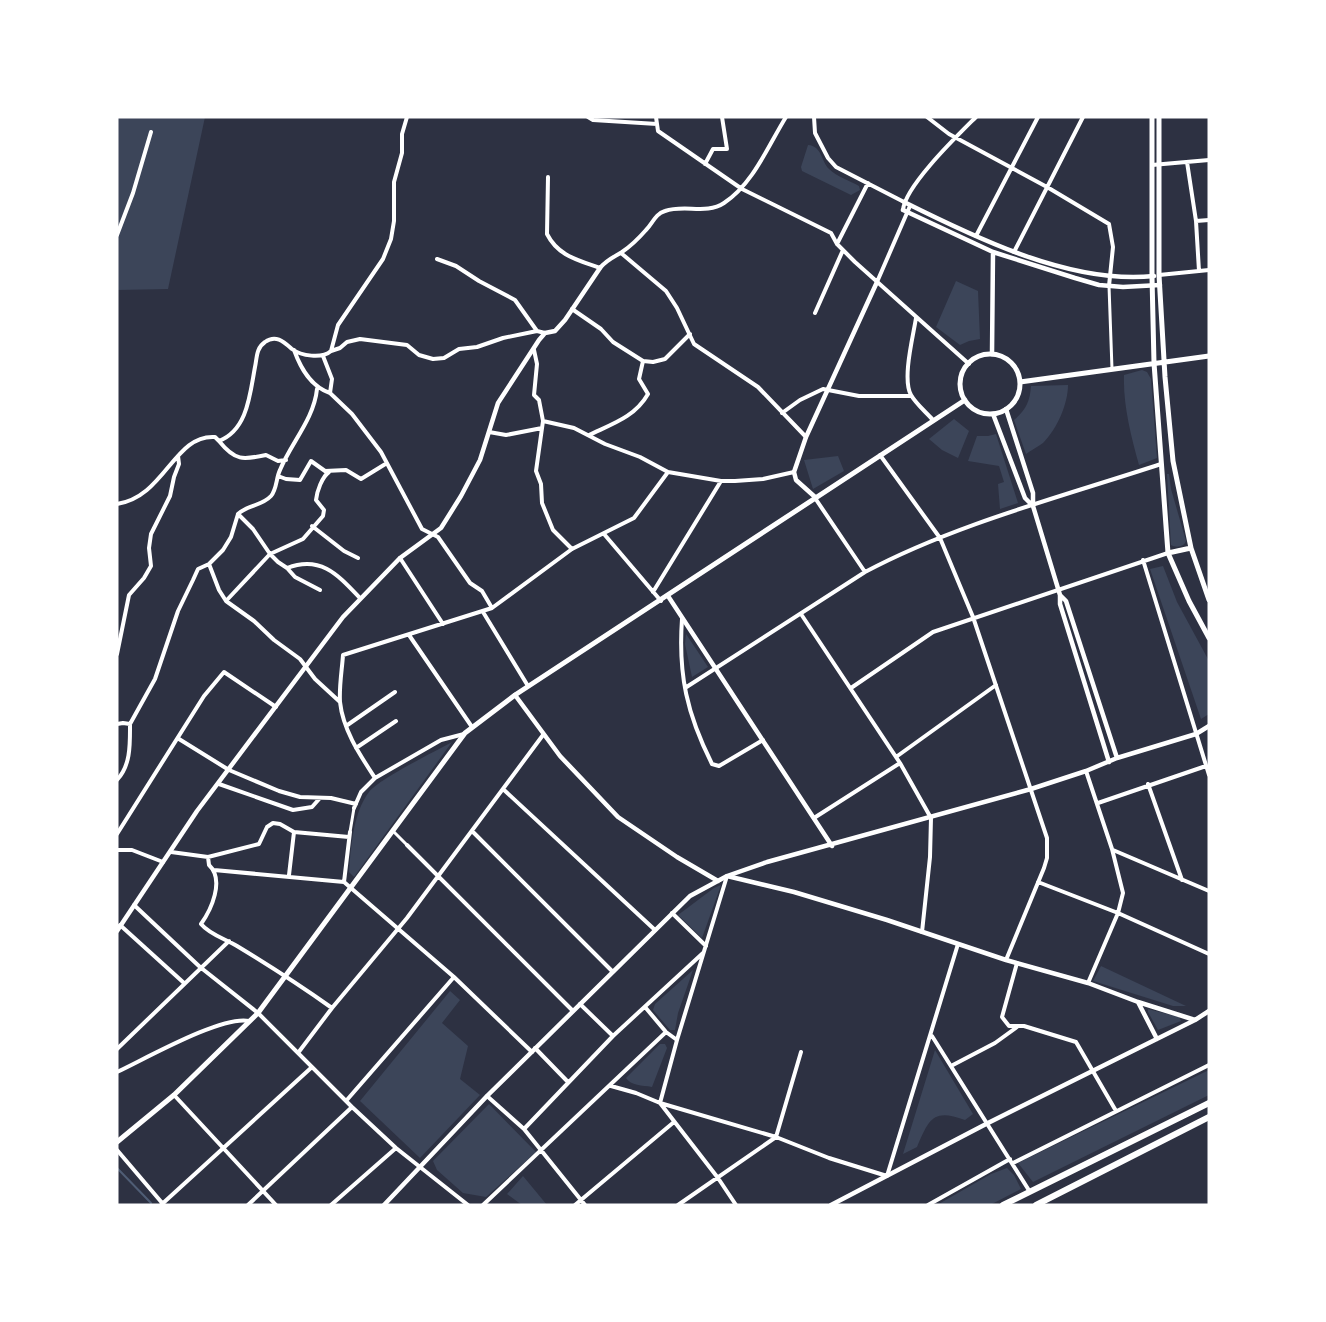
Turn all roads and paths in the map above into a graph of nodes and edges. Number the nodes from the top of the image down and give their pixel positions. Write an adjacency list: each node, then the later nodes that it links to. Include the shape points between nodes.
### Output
1 (407, 117): 58 (street, via 394,182 390,239 383,259 338,325)
2 (588, 117): 14 (street)
3 (656, 117): 14 (street)
4 (722, 117): 19 (street, via 727,149 713,149)
5 (786, 117): 26 (street)
6 (816, 117): 24 (street, via 815,133 828,158 836,167)
7 (927, 117): 16 (street)
8 (976, 117): 16 (street)
9 (1038, 117): 22 (street)
10 (1077, 117): 13 (street)
11 (1152, 117): 20 (main road)
12 (1159, 117): 21 (main road)
13 (1083, 118): 25 (street)
14 (657, 124): 19 (street, via 658,131)
15 (151, 132): 32 (street)
16 (956, 137): 22 (street); 27 (street)
17 (1209, 160): 18 (street)
18 (1187, 162): 21 (street); 31 (street)
19 (705, 164): 26 (street)
20 (1152, 165): 21 (street); 45 (main road)
21 (1161, 165): 44 (main road)
22 (1011, 168): 25 (street); 33 (street)
23 (548, 177): 41 (street, via 549,239 571,258)
24 (868, 183): 27 (street); 34 (street)
25 (1047, 187): 38 (street); 46 (street, via 1109,224 1113,247)
26 (742, 189): 34 (street, via 831,233); 39 (street, via 709,210 689,208 655,216 650,226)
27 (904, 202): 28 (street); 29 (street)
28 (910, 206): 29 (street); 33 (street)
29 (905, 211): 37 (street); 47 (street)
30 (1209, 220): 31 (street)
31 (1196, 221): 43 (street)
32 (117, 235)
33 (975, 237): 35 (street)
34 (837, 244): 36 (street)
35 (993, 245): 37 (street); 38 (street)
36 (843, 250): 47 (street); 51 (street)
37 (993, 252): 49 (street); 59 (street)
38 (1014, 252): 46 (street)
39 (621, 253): 41 (street, via 606,260); 55 (street, via 666,291)
40 (437, 259): 53 (street, via 515,300)
41 (600, 268): 50 (street)
42 (1209, 270): 43 (street)
43 (1199, 271): 44 (street)
44 (1159, 275): 45 (street); 48 (main road)
45 (1152, 277): 46 (street); 48 (main road)
46 (1110, 278): 49 (street)
47 (877, 282): 52 (street); 69 (street)
48 (1156, 285): 49 (street); 63 (main road); 64 (main road)
49 (1109, 286): 66 (street)
50 (572, 309): 54 (street, via 555,331); 62 (street)
51 (815, 313)
52 (916, 318): 65 (street); 71 (street, via 908,387)
53 (537, 331): 54 (street); 58 (street, via 433,359 420,356 407,345 360,339)
54 (544, 333): 57 (street)
55 (690, 334): 62 (street, via 665,359); 74 (street, via 694,344 758,387)
56 (294, 350): 60 (street); 68 (street); 82 (street, via 278,339 262,344 248,407 236,428)
57 (534, 350): 77 (street, via 534,395 539,400); 79 (street, via 498,403)
58 (331, 351): 60 (street)
59 (992, 354): 65 (main road, via 979,356); 67 (main road, via 1011,363)
60 (323, 356): 70 (street, via 332,379)
61 (1209, 356): 63 (main road)
62 (643, 361): 80 (street, via 639,380 648,394 643,403 626,418)
63 (1164, 362): 64 (main road); 86 (main road)
64 (1154, 363): 66 (main road); 88 (main road)
65 (969, 364): 72 (main road, via 961,385)
66 (1112, 369): 67 (main road)
67 (1020, 382): 73 (main road, via 1018,394)
68 (317, 389): 70 (street); 85 (street, via 315,402)
69 (828, 389): 71 (street, via 859,396); 74 (street, via 800,400); 81 (street)
70 (330, 393): 87 (street, via 352,414)
71 (912, 396): 76 (street)
72 (965, 400): 75 (main road, via 977,411); 76 (main road)
73 (1006, 410): 75 (main road); 96 (street, via 1033,493)
74 (782, 413): 81 (street)
75 (993, 414): 96 (street, via 1025,498)
76 (933, 420): 84 (main road)
77 (543, 421): 78 (street); 80 (street)
78 (542, 428): 79 (street, via 506,435); 103 (street, via 536,471 542,503 553,530)
79 (489, 432): 100 (street, via 461,496 441,528)
80 (589, 436): 90 (street)
81 (806, 437): 91 (street)
82 (219, 441): 83 (street, via 206,436); 85 (street, via 235,457 254,459 266,455)
83 (178, 455): 95 (street, via 158,482 142,495); 128 (street, via 170,496 151,534 151,566 129,595)
84 (880, 455): 94 (main road); 101 (street)
85 (286, 460): 92 (street)
86 (1173, 461): 88 (main road); 102 (main road)
87 (387, 463): 89 (street, via 361,479 346,470); 100 (street, via 422,529)
88 (1162, 464): 96 (street); 104 (main road)
89 (329, 472): 92 (street, via 312,461 300,480); 98 (street, via 316,500 324,510)
90 (668, 472): 93 (street); 99 (street, via 634,518)
91 (794, 472): 93 (street, via 763,479); 94 (street, via 796,480)
92 (278, 476): 97 (street, via 271,496)
93 (721, 481): 113 (street)
94 (815, 497): 111 (street); 115 (main road)
95 (117, 504)
96 (1033, 506): 101 (street); 114 (street)
97 (238, 514): 105 (street); 109 (street, via 231,537)
98 (312, 526): 105 (street, via 303,539); 106 (street)
99 (604, 534): 103 (street); 113 (street)
100 (432, 535): 107 (street); 120 (street, via 438,537)
101 (940, 538): 111 (street); 123 (street)
102 (1191, 548): 104 (main road); 117 (main road)
103 (572, 549): 120 (street)
104 (1168, 553): 108 (street); 127 (main road)
105 (270, 554): 110 (street); 118 (street)
106 (358, 558)
107 (400, 558): 116 (street); 125 (street)
108 (1143, 560): 114 (street); 146 (street)
109 (209, 564): 118 (street); 141 (street, via 198,569 192,580 155,679)
110 (287, 568): 112 (street, via 295,578); 116 (street, via 298,564 323,565)
111 (865, 572): 122 (street)
112 (320, 590)
113 (653, 592): 119 (street)
114 (1059, 592): 123 (street); 152 (street, via 1066,601); 153 (street)
115 (668, 596): 119 (main road); 124 (street)
116 (360, 598): 129 (street)
117 (1209, 600)
118 (226, 601): 129 (street)
119 (661, 601): 132 (main road)
120 (492, 608): 121 (street)
121 (483, 612): 125 (street); 132 (street)
122 (801, 614): 130 (street); 134 (street)
123 (973, 617): 131 (street); 134 (street, via 933,632)
124 (682, 618): 130 (street); 133 (street)
125 (443, 624): 126 (street)
126 (409, 635): 137 (street, via 343,655); 144 (street)
127 (1209, 638)
128 (117, 654)
129 (306, 666): 137 (street); 138 (street)
130 (716, 668): 133 (street); 149 (street)
131 (996, 685): 151 (street); 164 (street)
132 (528, 686): 136 (main road)
133 (685, 688): 149 (street, via 690,714 712,764 719,765)
134 (851, 688): 151 (street)
135 (395, 692): 142 (street)
136 (515, 695): 144 (main road); 147 (street)
137 (340, 702): 142 (street)
138 (276, 707): 148 (street, via 224,672 204,696); 156 (street)
139 (396, 721): 150 (street)
140 (117, 724): 141 (street)
141 (130, 724): 160 (street, via 127,764)
142 (346, 726): 150 (street)
143 (1209, 726): 146 (street)
144 (472, 727): 145 (main road)
145 (465, 733): 159 (street, via 441,740); 170 (main road)
146 (1196, 734): 152 (street); 155 (street)
147 (543, 735): 163 (street); 187 (street, via 618,817)
148 (179, 739): 156 (street); 173 (street)
149 (763, 740): 168 (street)
150 (356, 748): 159 (street)
151 (896, 757): 154 (street)
152 (1117, 758): 153 (street)
153 (1109, 762): 157 (street)
154 (900, 763): 168 (street); 169 (street)
155 (1206, 766): 158 (street); 162 (street)
156 (230, 770): 161 (street); 165 (street, via 279,791)
157 (1086, 771): 164 (street); 166 (street)
158 (1209, 775)
159 (375, 778): 167 (street, via 361,792)
160 (117, 780)
161 (219, 784): 165 (street, via 293,810 312,807); 179 (street)
162 (1148, 784): 166 (street); 186 (street)
163 (503, 789): 171 (street); 197 (street)
164 (1031, 789): 169 (street); 189 (street, via 1047,838 1047,858)
165 (320, 797): 167 (street)
166 (1098, 802): 177 (street)
167 (355, 806): 174 (street)
168 (814, 818): 176 (street)
169 (931, 818): 176 (street); 198 (street)
170 (392, 831): 175 (street); 190 (main road)
171 (472, 831): 183 (street); 207 (street)
172 (294, 832): 174 (street); 180 (street, via 273,823 259,844); 184 (street)
173 (117, 834)
174 (349, 834): 188 (street)
175 (407, 844): 183 (street)
176 (832, 846): 185 (street)
177 (1112, 849): 186 (street); 194 (street, via 1124,892)
178 (117, 850): 181 (street, via 132,850)
179 (171, 852): 180 (street); 181 (street)
180 (208, 857): 182 (street)
181 (163, 862): 192 (street)
182 (214, 870): 184 (street); 199 (street, via 216,897 201,924)
183 (438, 874): 196 (street); 216 (street)
184 (289, 875): 188 (street)
185 (727, 876): 187 (street); 198 (street); 201 (street)
186 (1182, 880): 191 (street)
187 (718, 881): 193 (street, via 690,896)
188 (344, 882): 190 (street)
189 (1038, 882): 194 (street); 204 (street)
190 (349, 888): 196 (street); 208 (main road)
191 (1209, 891)
192 (134, 905): 195 (street); 206 (street)
193 (672, 913): 197 (street); 201 (street)
194 (1118, 914): 203 (street); 211 (street)
195 (119, 928): 210 (street)
196 (398, 928): 209 (street); 215 (street)
197 (655, 930): 207 (street)
198 (922, 932): 200 (street)
199 (229, 941): 206 (street); 208 (street)
200 (958, 944): 204 (street); 223 (street)
201 (706, 946): 202 (street)
202 (704, 952): 214 (street); 226 (street)
203 (1209, 954)
204 (1006, 960): 205 (street)
205 (1017, 963): 211 (street); 221 (street, via 1002,1017 1009,1026)
206 (200, 967): 210 (street); 218 (street)
207 (612, 971): 213 (street)
208 (287, 976): 215 (street); 218 (main road)
209 (454, 977): 228 (street); 240 (street)
210 (184, 983): 227 (street)
211 (1088, 983): 212 (street)
212 (1138, 1002): 219 (street); 225 (street)
213 (579, 1003): 216 (street); 224 (street)
214 (645, 1007): 222 (street); 224 (street)
215 (332, 1008): 230 (street)
216 (572, 1010): 228 (street)
217 (1209, 1011): 219 (street)
218 (258, 1012): 220 (main road); 230 (street)
219 (1195, 1020): 225 (street)
220 (250, 1022): 234 (street, via 243,1020 207,1030); 238 (main road)
221 (1018, 1026): 232 (street); 235 (street, via 1076,1042)
222 (666, 1032): 226 (street); 237 (street)
223 (931, 1035): 232 (street); 257 (street)
224 (614, 1036): 236 (street)
225 (1157, 1039): 235 (street)
226 (676, 1040): 242 (street)
227 (117, 1049)
228 (533, 1050): 236 (street); 239 (street)
229 (801, 1052): 249 (street)
230 (298, 1053): 233 (street)
231 (1209, 1065): 244 (street)
232 (951, 1066): 247 (street)
233 (312, 1067): 240 (street); 251 (street)
234 (117, 1072)
235 (1094, 1072): 244 (street); 247 (street)
236 (568, 1082): 248 (street)
237 (611, 1086): 242 (street); 254 (street)
238 (174, 1095): 250 (main road); 251 (street)
239 (487, 1096): 248 (street); 256 (street)
240 (346, 1101): 243 (street)
241 (1209, 1102): 260 (main road)
242 (660, 1103): 246 (street); 249 (street)
243 (352, 1107): 252 (street); 259 (street)
244 (1116, 1111): 255 (street)
245 (1209, 1118): 276 (main road)
246 (675, 1122): 258 (street); 261 (street)
247 (988, 1123): 255 (street); 257 (street)
248 (524, 1129): 254 (street)
249 (776, 1137): 257 (street); 258 (street)
250 (117, 1142)
251 (223, 1148): 259 (street); 262 (street)
252 (396, 1148): 256 (street); 265 (street)
253 (117, 1150): 262 (street)
254 (543, 1150): 261 (street); 268 (street)
255 (1011, 1161): 260 (street); 274 (street)
256 (420, 1167): 266 (street); 267 (street)
257 (887, 1176): 273 (street)
258 (718, 1178): 271 (street); 272 (street)
259 (264, 1191): 263 (street); 264 (street)
260 (1030, 1192): 275 (main road); 276 (main road)
261 (581, 1199): 269 (street); 270 (street)
262 (162, 1205)
263 (248, 1205)
264 (276, 1205)
265 (331, 1205)
266 (384, 1205)
267 (468, 1205)
268 (483, 1205)
269 (575, 1205)
270 (585, 1205)
271 (678, 1205)
272 (736, 1205)
273 (831, 1205)
274 (928, 1205)
275 (1003, 1205)
276 (1036, 1205)

